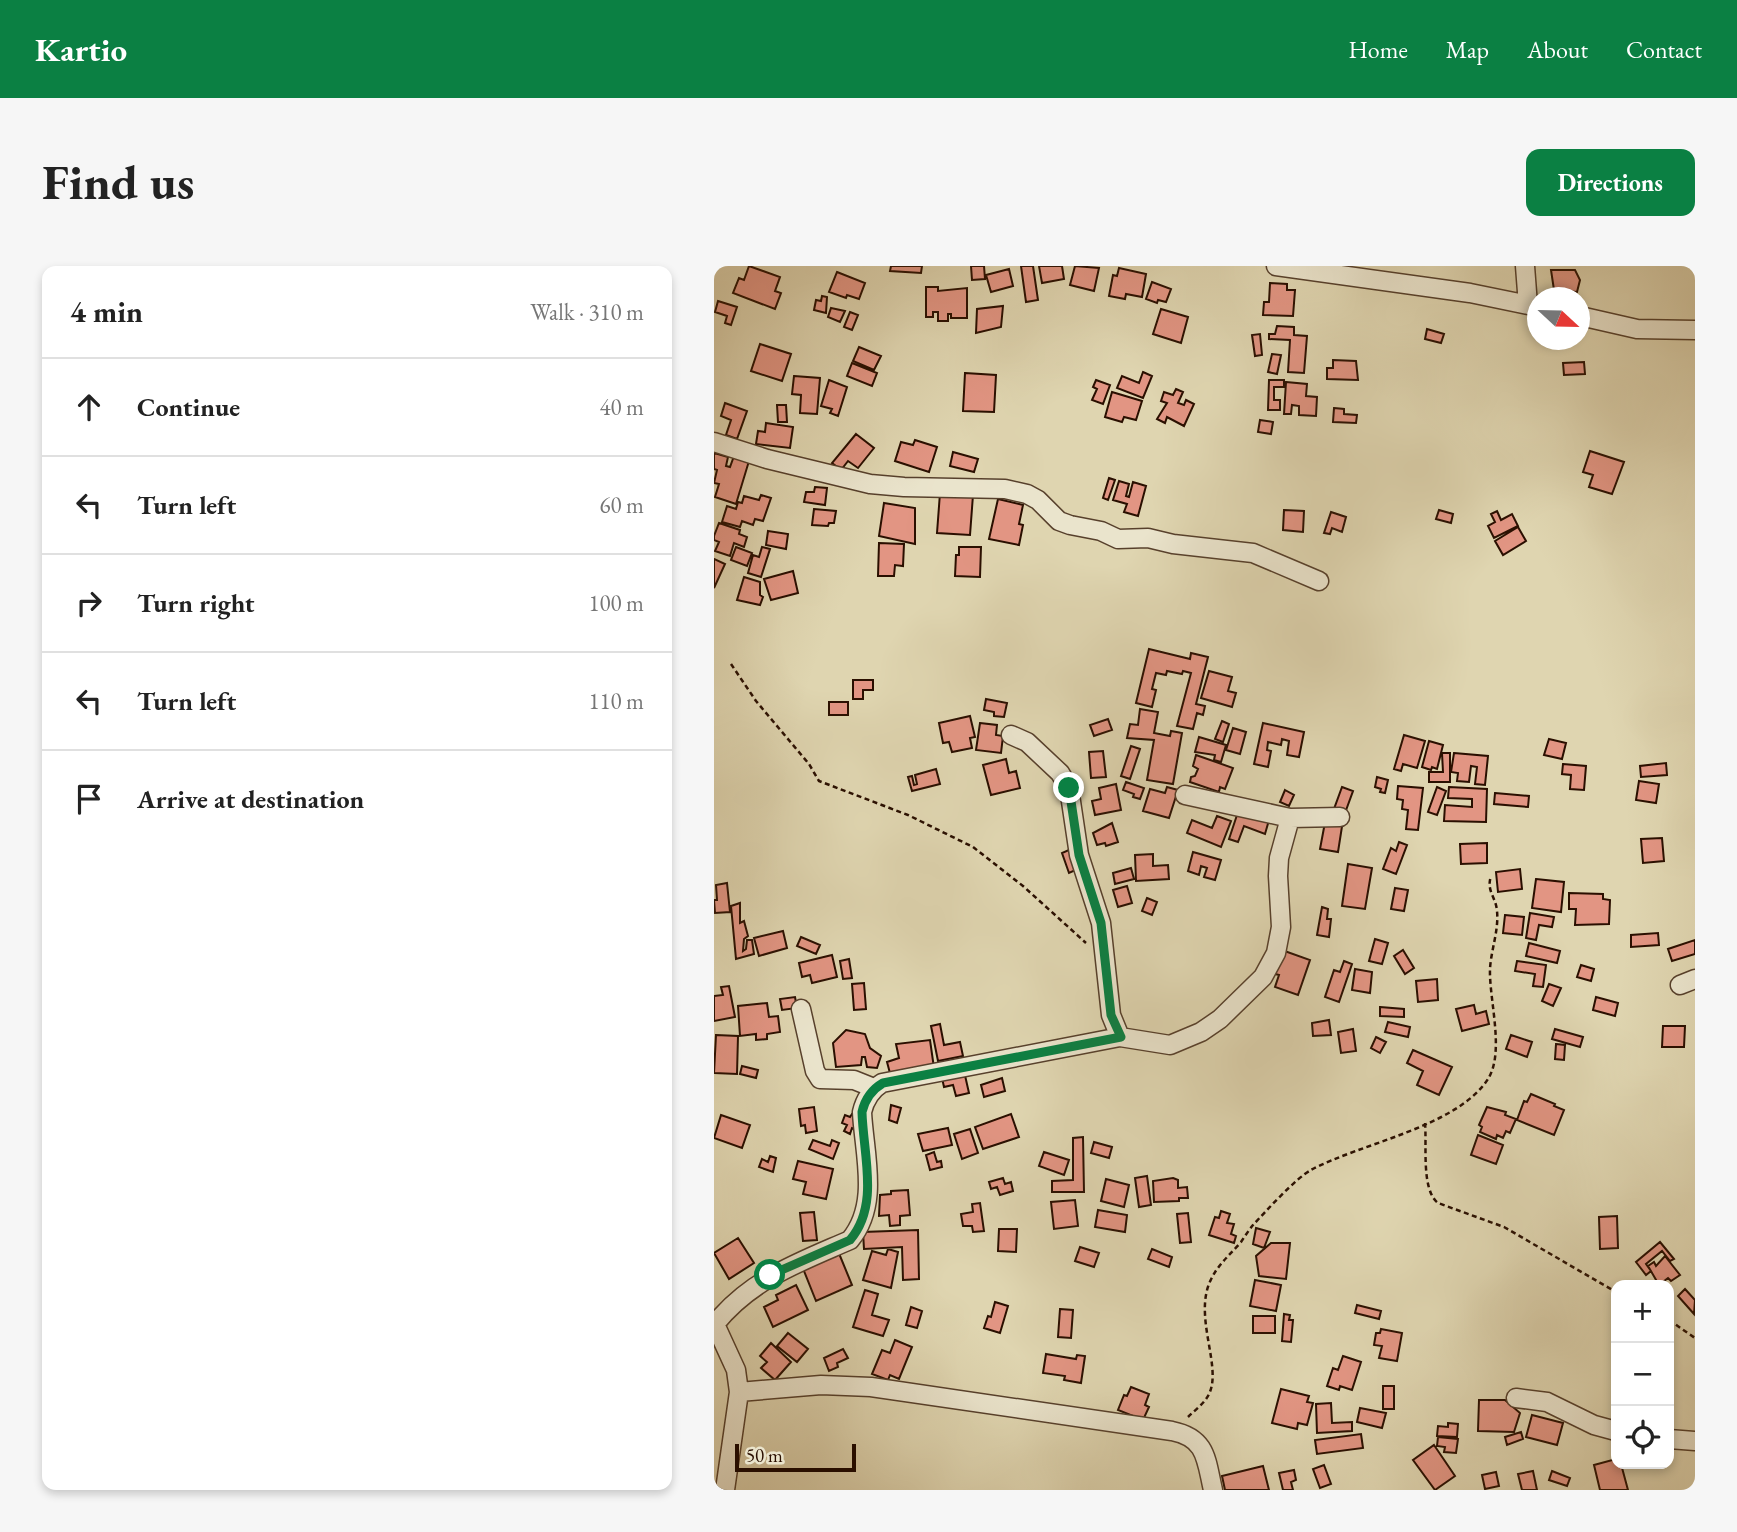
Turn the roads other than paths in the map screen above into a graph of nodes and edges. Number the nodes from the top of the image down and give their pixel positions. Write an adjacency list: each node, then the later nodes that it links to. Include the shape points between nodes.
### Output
1 (1276, 266): 3 (street)
2 (1525, 266): 4 (street)
3 (1366, 272): 5 (street)
4 (1529, 287)
5 (1527, 305)
6 (1590, 318): 7 (street, via 1637,329)
7 (1695, 330)
8 (714, 442): 9 (street, via 870,484 1005,489 1027,494 1070,525 1118,539 1148,538 1253,552)
9 (1319, 581)
10 (1011, 735): 15 (street, via 1027,741 1069,788 1079,855 1101,923 1111,1015)
11 (1185, 795): 13 (street)
12 (1340, 817): 13 (street)
13 (1290, 818): 15 (street, via 1279,858 1282,927 1276,953 1263,977 1220,1019 1170,1045)
14 (801, 1009): 16 (street, via 820,1079 853,1080)
15 (1121, 1037): 16 (street)
16 (874, 1088): 17 (street, via 862,1112 867,1185 859,1230 850,1240 770,1275 729,1306)
17 (715, 1323): 18 (street, via 736,1370)
18 (740, 1392): 23 (street); 24 (street, via 821,1385 871,1387 1172,1431 1201,1445)
19 (1516, 1398): 20 (street, via 1547,1402)
20 (1611, 1430)
21 (1674, 1439): 22 (street)
22 (1695, 1441)
23 (725, 1490)
24 (1213, 1490)

